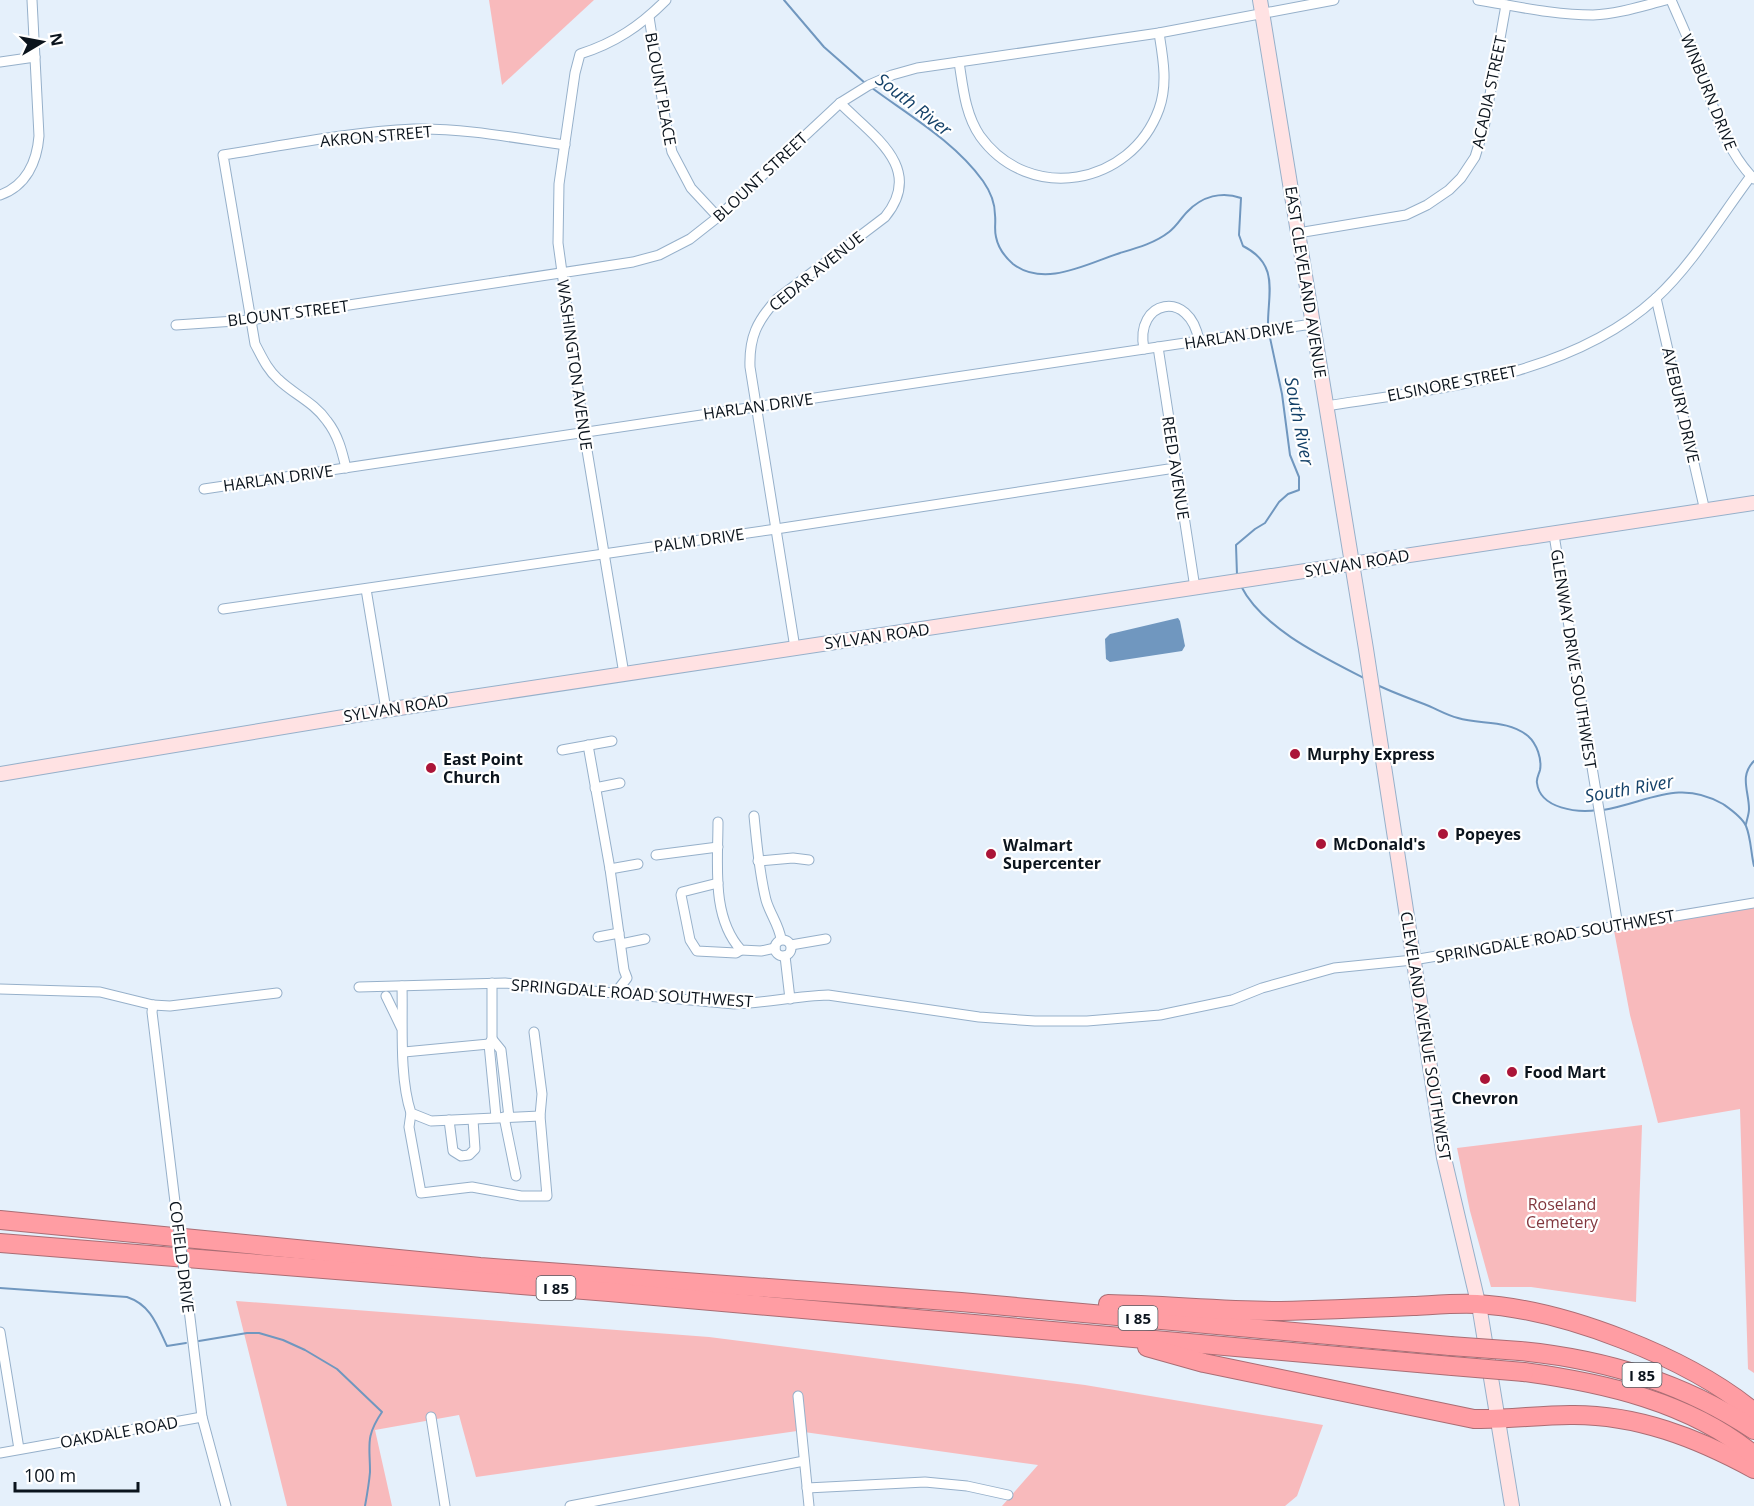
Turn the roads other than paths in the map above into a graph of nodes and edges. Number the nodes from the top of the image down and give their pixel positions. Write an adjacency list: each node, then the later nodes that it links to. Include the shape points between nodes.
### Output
1 (32, 0): 11 (street)
2 (666, 0): 9 (street)
3 (1334, 0): 8 (street, BLOUNT STREET)
4 (1478, 0): 7 (street)
5 (1666, 0): 7 (street, via 1593,15)
6 (1671, 0): 16 (street, WINBURN DRIVE, via 1724,134)
7 (1506, 4): 19 (street, ACADIA STREET, via 1484,129 1475,157 1461,178 1427,205 1406,215)
8 (1261, 7): 10 (street, BLOUNT STREET); 19 (main road, EAST CLEVELAND AVENUE)
9 (649, 17): 15 (street, WASHINGTON AVENUE, via 616,40 580,54); 18 (street, BLOUNT PLACE, via 672,152 691,188)
10 (1159, 33): 13 (street, BLOUNT STREET); 13 (street, via 1164,85 1151,128 1119,162 1076,177 1031,174 992,150 969,115)
11 (35, 57): 12 (street); 17 (street, via 38,152 27,176)
12 (0, 62)
13 (959, 62): 14 (street, BLOUNT STREET, via 892,75)
14 (840, 103): 18 (street, BLOUNT STREET); 29 (street, CEDAR AVENUE, via 892,155 899,173 899,194 885,217 777,299 762,315 749,353)
15 (564, 145): 20 (street, WASHINGTON AVENUE, via 557,212); 22 (street, AKRON STREET, via 467,131 416,129 223,155)
16 (1752, 177): 21 (street, ELSINORE STREET)
17 (0, 195)
18 (718, 217): 20 (street, BLOUNT STREET, via 690,239 658,255)
19 (1298, 233): 23 (main road, EAST CLEVELAND AVENUE)
20 (562, 274): 22 (street, BLOUNT STREET); 30 (street, WASHINGTON AVENUE)
21 (1656, 298): 28 (street, ELSINORE STREET, via 1603,335 1526,368 1467,384); 35 (street, AVEBURY DRIVE)
22 (250, 320): 24 (street, BLOUNT STREET); 31 (street, via 255,344 265,363 279,380 327,420 340,442)
23 (1312, 324): 25 (street, HARLAN DRIVE); 28 (main road, EAST CLEVELAND AVENUE)
24 (176, 325)
25 (1199, 341): 26 (street, HARLAN DRIVE); 27 (street, via 1191,316 1179,308 1168,307 1154,312 1145,321)
26 (1158, 347): 27 (street, HARLAN DRIVE); 32 (street, REED AVENUE)
27 (1144, 349): 29 (street, HARLAN DRIVE)
28 (1326, 406): 39 (main road, EAST CLEVELAND AVENUE)
29 (756, 407): 30 (street, HARLAN DRIVE); 36 (street, CEDAR AVENUE)
30 (584, 432): 31 (street, HARLAN DRIVE); 38 (street, WASHINGTON AVENUE)
31 (346, 468): 33 (street, HARLAN DRIVE)
32 (1175, 468): 36 (street, PALM DRIVE); 40 (street, REED AVENUE)
33 (204, 489)
34 (1754, 504): 35 (main road, SYLVAN ROAD)
35 (1706, 511): 37 (main road, SYLVAN ROAD)
36 (776, 529): 38 (street, PALM DRIVE); 43 (street, CEDAR AVENUE)
37 (1554, 535): 39 (main road, SYLVAN ROAD); 62 (street, GLENWAY DRIVE SOUTHWEST)
38 (604, 554): 41 (street, PALM DRIVE); 44 (street, WASHINGTON AVENUE)
39 (1351, 564): 40 (main road, SYLVAN ROAD); 73 (main road, CLEVELAND AVENUE SOUTHWEST)
40 (1195, 588): 43 (main road, SYLVAN ROAD)
41 (366, 589): 42 (street, PALM DRIVE); 45 (street)
42 (223, 609)
43 (795, 648): 44 (main road, SYLVAN ROAD)
44 (624, 674): 45 (main road, SYLVAN ROAD)
45 (386, 710): 49 (main road, SYLVAN ROAD)
46 (612, 741): 47 (street)
47 (588, 745): 48 (street); 51 (street)
48 (562, 750)
49 (0, 774)
50 (620, 783): 51 (street)
51 (595, 788): 59 (street)
52 (754, 816): 57 (street)
53 (718, 822): 54 (street)
54 (718, 846): 55 (street); 60 (street)
55 (656, 855)
56 (810, 860): 57 (street)
57 (758, 861): 66 (street)
58 (638, 864): 59 (street)
59 (610, 869): 63 (street)
60 (718, 884): 71 (street, via 724,919 731,939); 71 (street, via 682,892 690,940 697,951)
61 (1754, 903): 62 (street, SPRINGDALE ROAD SOUTHWEST)
62 (1618, 926): 73 (street, SPRINGDALE ROAD SOUTHWEST)
63 (619, 933): 64 (street); 68 (street)
64 (598, 937)
65 (645, 939): 68 (street)
66 (781, 939): 69 (street); 70 (street)
67 (826, 939): 69 (street)
68 (621, 944): 78 (street, via 624,970 618,975)
69 (791, 945): 72 (street)
70 (775, 948): 71 (street); 72 (street)
71 (741, 950)
72 (785, 956): 81 (street)
73 (1413, 960): 81 (street, SPRINGDALE ROAD SOUTHWEST, via 1334,968 1232,1000 1160,1015 1087,1021 979,1017 828,995); 96 (main road, CLEVELAND AVENUE SOUTHWEST, via 1444,1158)
74 (492, 983): 75 (street, SPRINGDALE ROAD SOUTHWEST); 78 (street, SPRINGDALE ROAD SOUTHWEST); 85 (street)
75 (402, 986): 76 (street, SPRINGDALE ROAD SOUTHWEST); 83 (street)
76 (359, 987)
77 (0, 989): 82 (street, via 100,992)
78 (620, 990): 81 (street, SPRINGDALE ROAD SOUTHWEST, via 734,1004)
79 (277, 993): 82 (street)
80 (386, 996): 83 (street)
81 (790, 999)
82 (153, 1005): 101 (street, COFIELD DRIVE, bridge)
83 (402, 1029): 86 (street)
84 (534, 1032): 88 (street, via 542,1094)
85 (490, 1042): 86 (street); 89 (street, via 501,1050)
86 (404, 1052): 87 (street)
87 (411, 1113): 88 (street, via 421,1193 472,1187 544,1197 548,1192); 90 (street, via 431,1121)
88 (540, 1116): 89 (street)
89 (503, 1117): 91 (street); 92 (street)
90 (449, 1120): 91 (street); 91 (street, via 453,1151 461,1156 476,1149)
91 (473, 1120)
92 (516, 1176)
93 (0, 1220): 95 (highway, I 85, via 480,1267)
94 (0, 1243): 98 (highway, I 85)
95 (961, 1302): 96 (highway, via 1282,1311); 104 (highway, I 85, bridge, via 1553,1354 1642,1375 1707,1402)
96 (1478, 1304): 100 (highway, via 1523,1310 1582,1325 1635,1344 1691,1371); 103 (main road, CLEVELAND AVENUE SOUTHWEST)
97 (0, 1332): 105 (street)
98 (1111, 1336): 103 (highway, via 1227,1368 1474,1419); 107 (highway, I 85, bridge, via 1524,1372 1604,1385 1674,1409)
99 (798, 1396): 108 (street)
100 (1754, 1412)
101 (202, 1417): 105 (street, OAKDALE ROAD); 112 (street, COFIELD DRIVE)
102 (431, 1417): 113 (street)
103 (1498, 1420): 109 (highway, via 1569,1414 1613,1417 1703,1442); 116 (main road, CLEVELAND AVENUE SOUTHWEST)
104 (1754, 1430)
105 (19, 1449): 106 (street, OAKDALE ROAD)
106 (0, 1453)
107 (1754, 1455)
108 (804, 1461): 110 (street); 114 (street)
109 (1754, 1468)
110 (807, 1488): 111 (street, via 925,1482); 115 (street)
111 (1008, 1495)
112 (226, 1506)
113 (445, 1506)
114 (570, 1506)
115 (809, 1506)
116 (1512, 1506)

